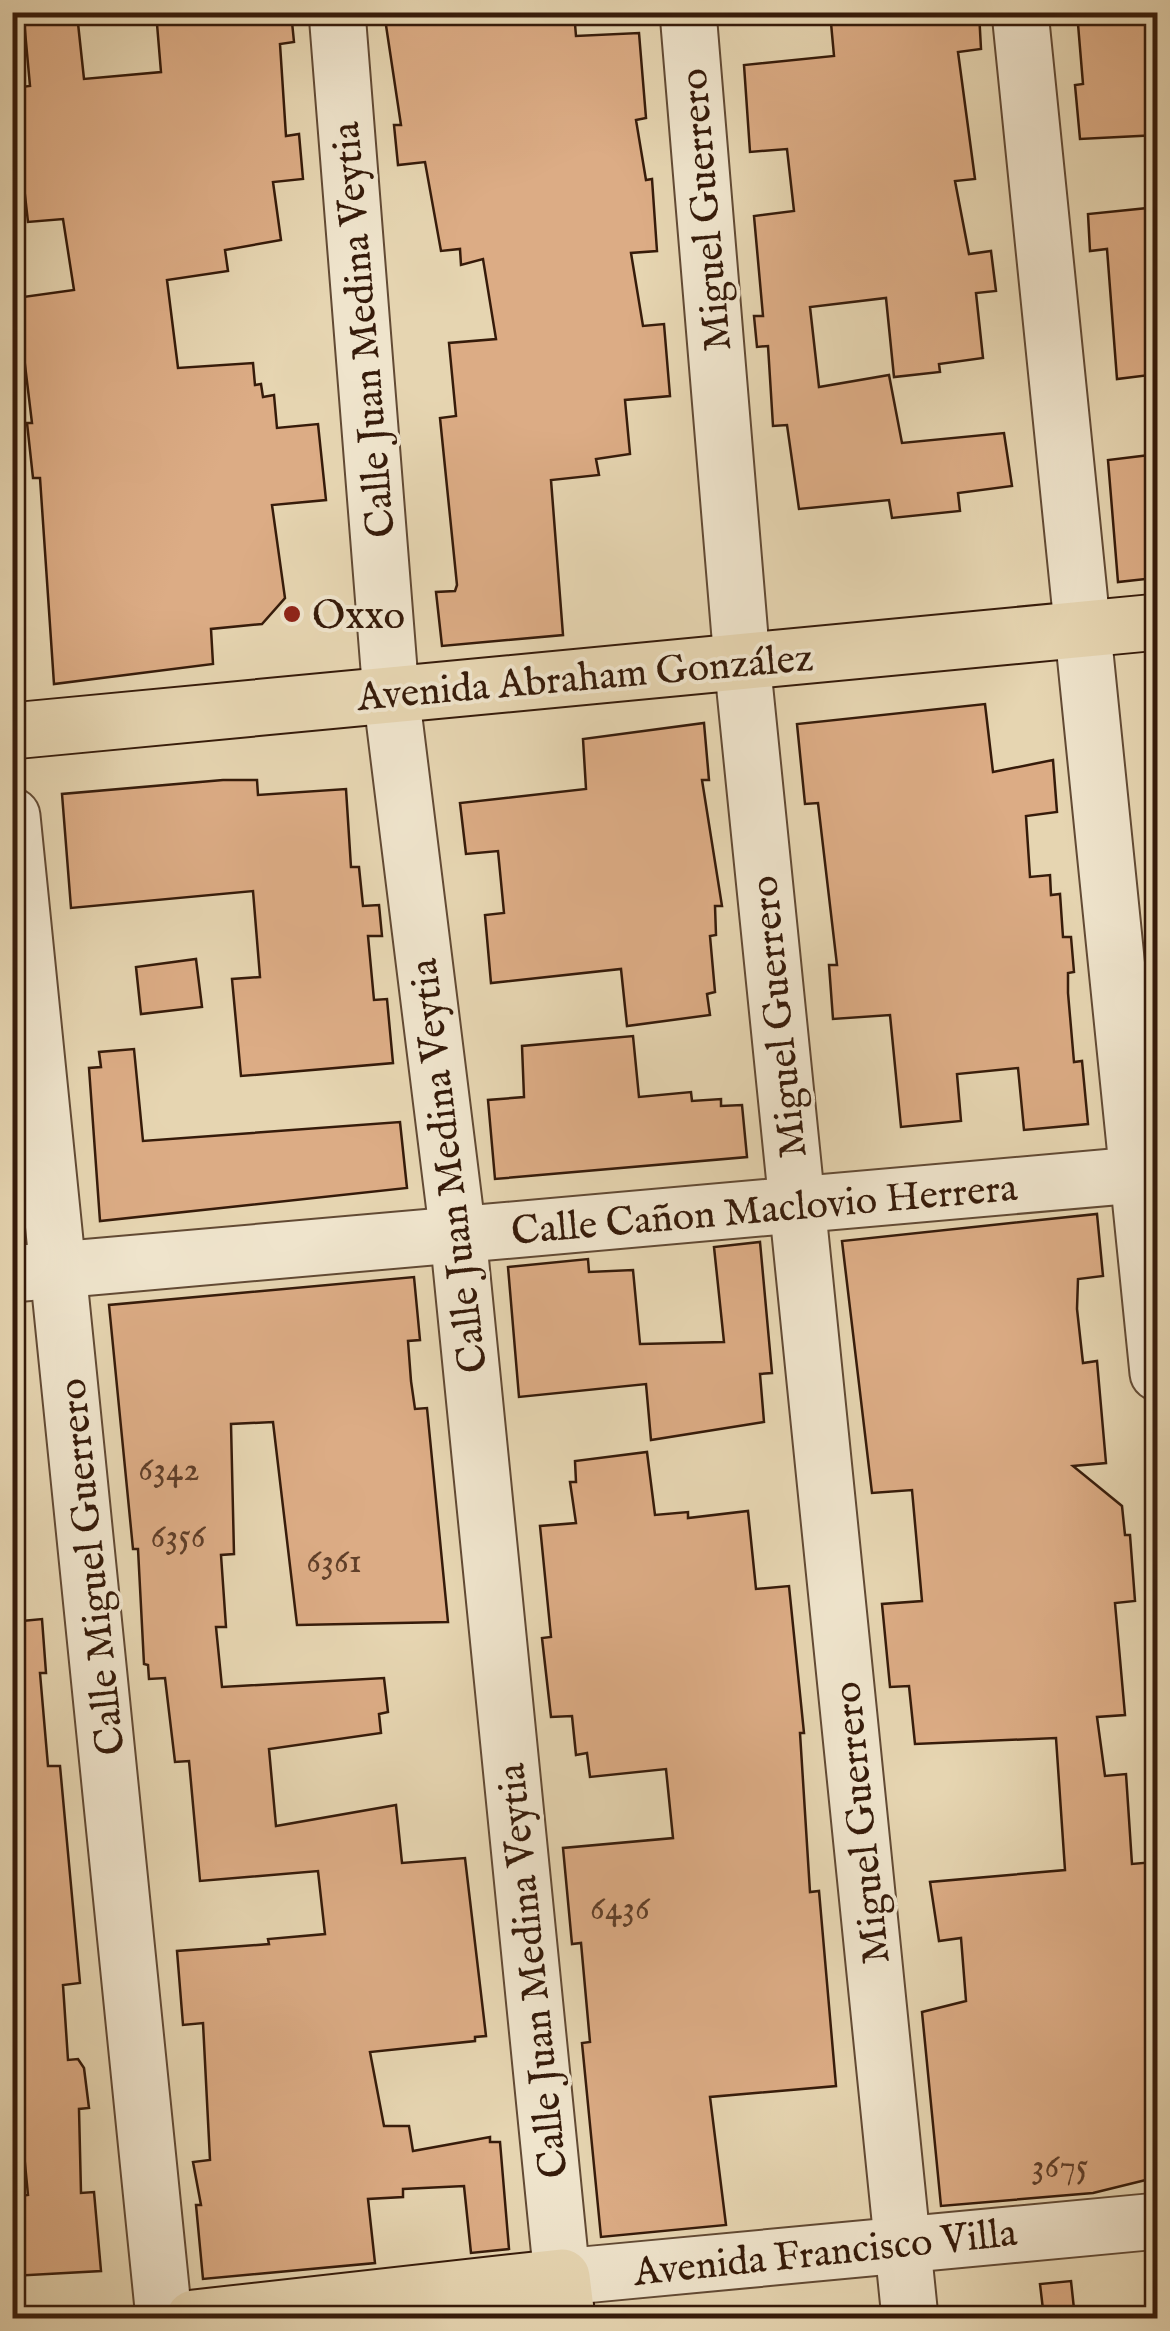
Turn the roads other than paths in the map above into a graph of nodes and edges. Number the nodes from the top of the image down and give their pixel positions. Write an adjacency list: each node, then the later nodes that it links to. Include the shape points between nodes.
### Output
1 (337, 12): 7 (street, Calle Juan Medina Veytia)
2 (688, 12): 6 (street, Miguel Guerrero)
3 (1020, 12): 5 (street)
4 (1158, 622): 5 (main road, Avenida Abraham González)
5 (1085, 628): 6 (main road, Avenida Abraham González); 10 (street)
6 (742, 661): 7 (main road, Avenida Abraham González); 11 (street, Miguel Guerrero)
7 (391, 694): 8 (main road, Avenida Abraham González); 12 (street, Calle Juan Medina Veytia)
8 (12, 731)
9 (12, 816): 13 (street, Calle Miguel Guerrero)
10 (1148, 1174): 11 (street, Calle Cañon Maclovio Herrera); 14 (street)
11 (796, 1205): 12 (street, Calle Cañon Maclovio Herrera); 16 (street, Miguel Guerrero)
12 (458, 1234): 13 (street, Calle Cañon Maclovio Herrera); 17 (street, Calle Juan Medina Veytia)
13 (37, 1271): 18 (street, Calle Miguel Guerrero)
14 (1158, 1373)
15 (1158, 2220): 16 (street, Avenida Francisco Villa)
16 (903, 2242): 17 (street, Avenida Francisco Villa); 20 (street, Miguel Guerrero)
17 (564, 2298): 19 (main road, Avenida Francisco Villa)
18 (164, 2318)
19 (194, 2318)
20 (910, 2318)

